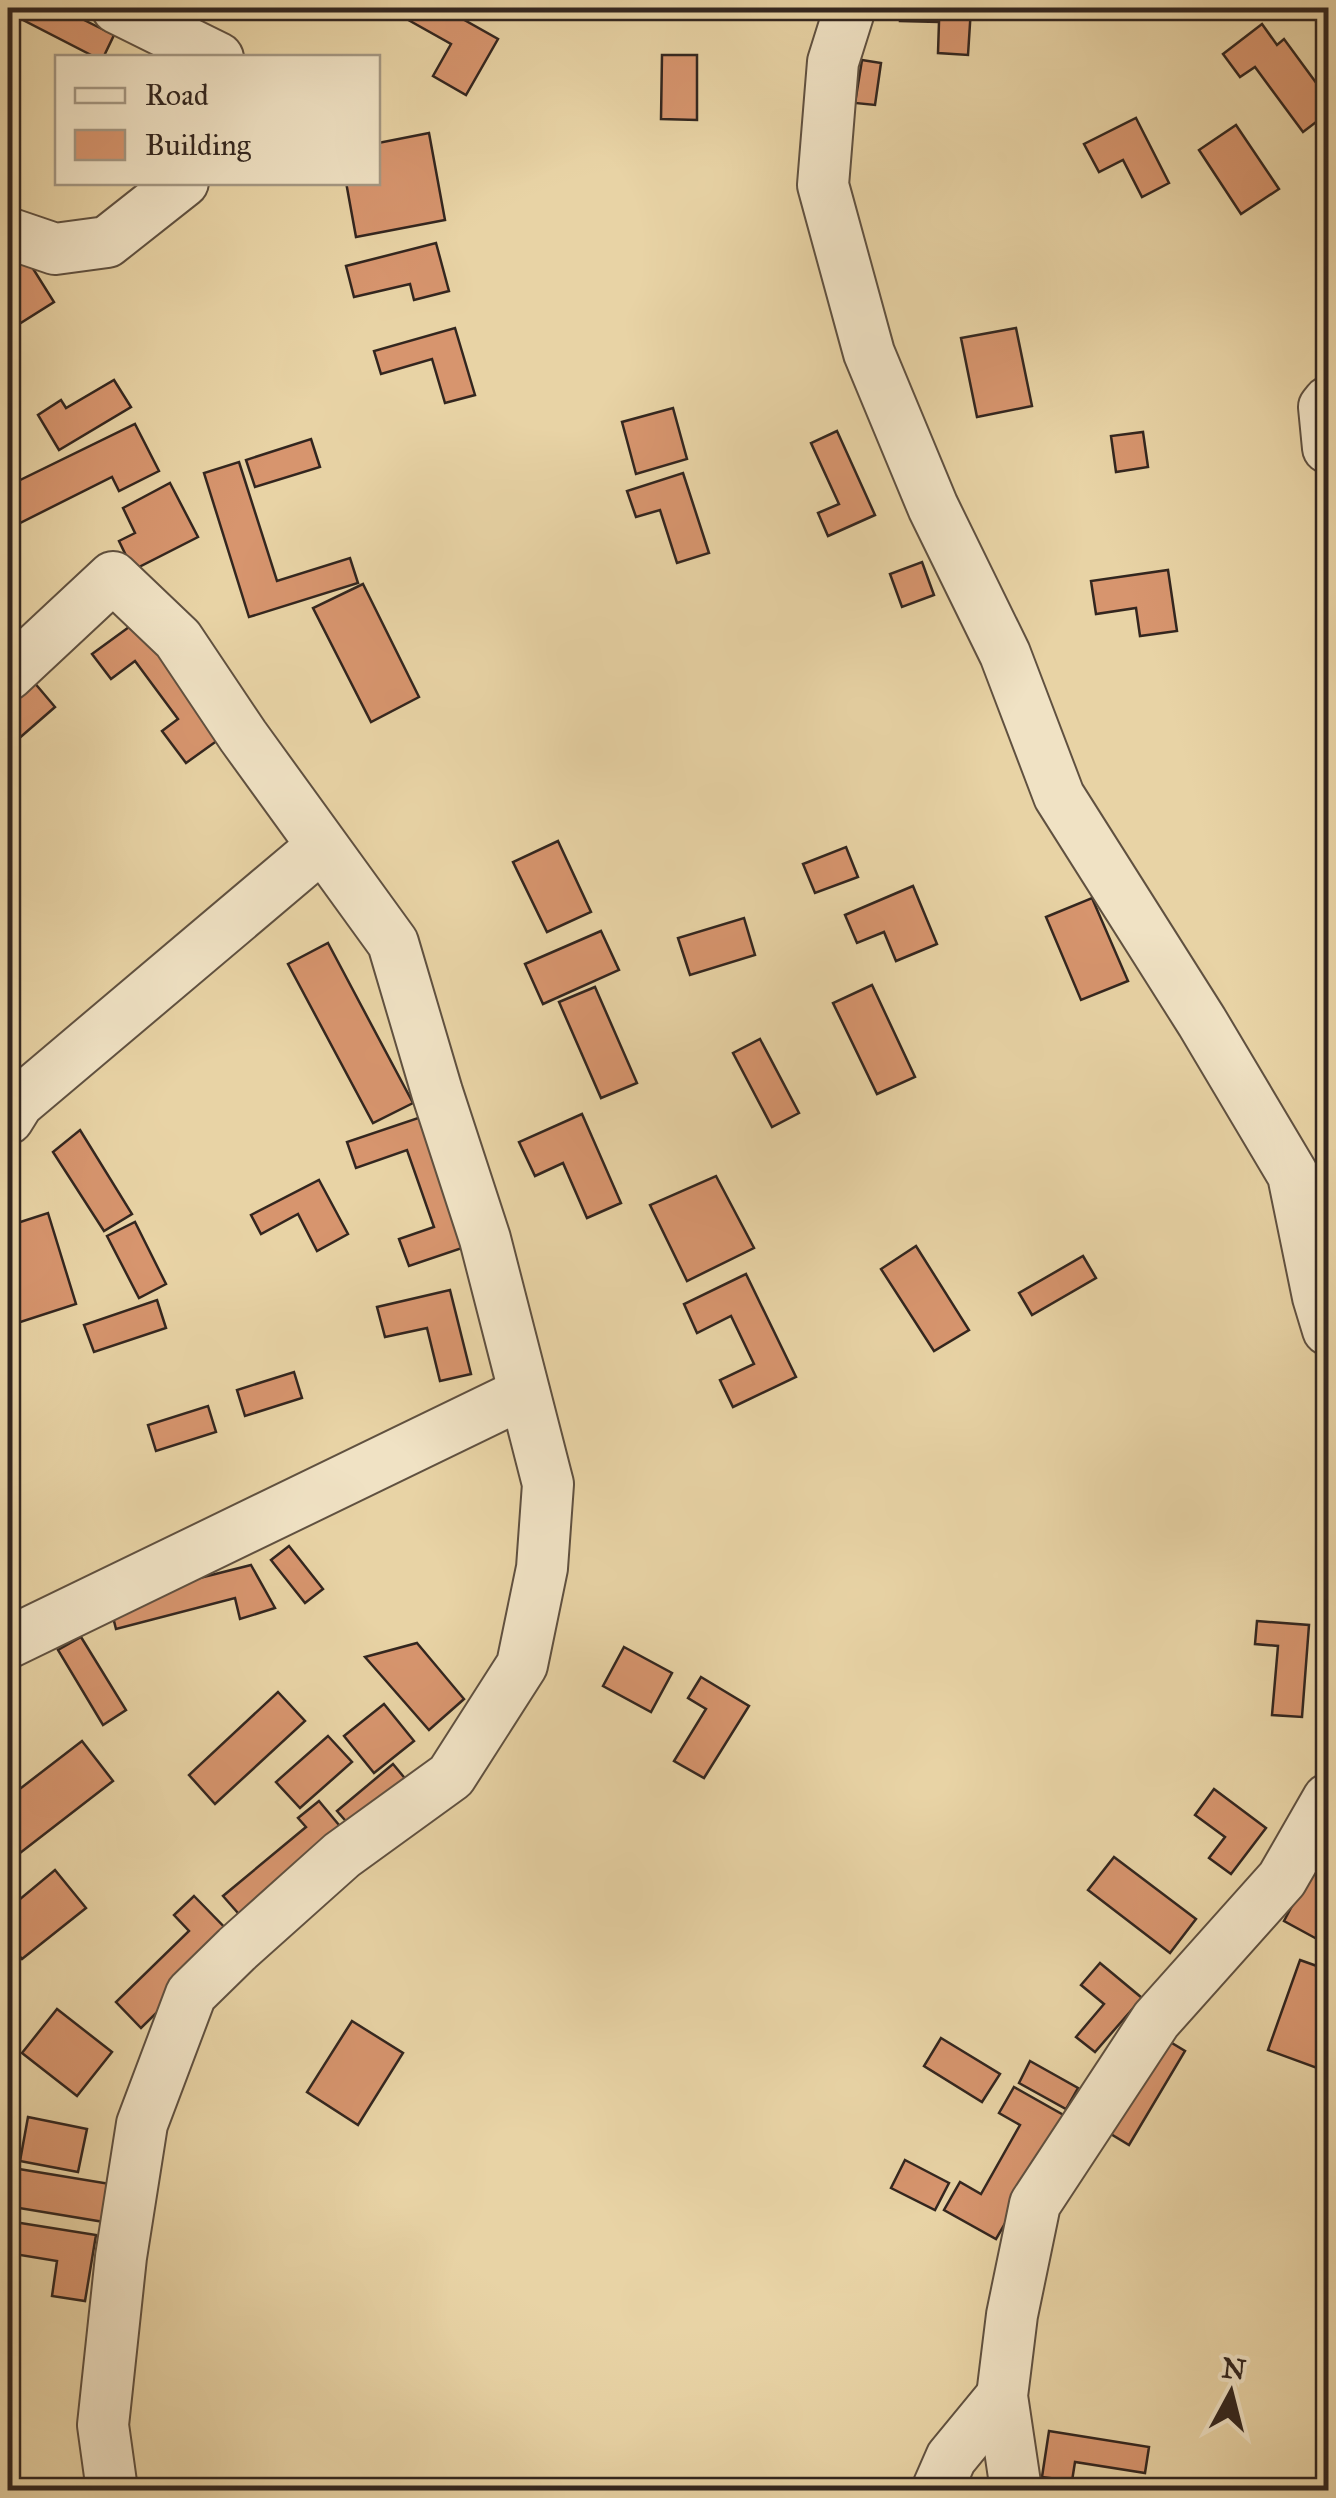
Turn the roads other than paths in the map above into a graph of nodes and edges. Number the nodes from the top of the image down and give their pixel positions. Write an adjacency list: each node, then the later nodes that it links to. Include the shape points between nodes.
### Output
1 (118, 8): 3 (street)
2 (850, 8): 11 (street, via 833,62 823,185 870,352 933,507 1005,654 1059,796 1293,1175)
3 (212, 55)
4 (179, 185): 5 (street, via 107,242 54,249)
5 (8, 233)
6 (1328, 402): 7 (street)
7 (1328, 448)
8 (8, 675): 9 (street, via 114,577 178,639)
9 (321, 847): 10 (street, via 18,1103); 12 (street, via 394,943 485,1239)
10 (8, 1119)
11 (1328, 1330)
12 (524, 1392): 13 (street); 16 (street, via 548,1484 542,1568 522,1665 451,1776 342,1855 190,1994 142,2124 127,2219 104,2425)
13 (8, 1643)
14 (1328, 1799): 15 (street, via 1282,1879 1156,2020 1034,2204)
15 (1002, 2396): 17 (street, via 951,2458); 18 (street)
16 (112, 2490)
17 (937, 2490)
18 (1016, 2490)

